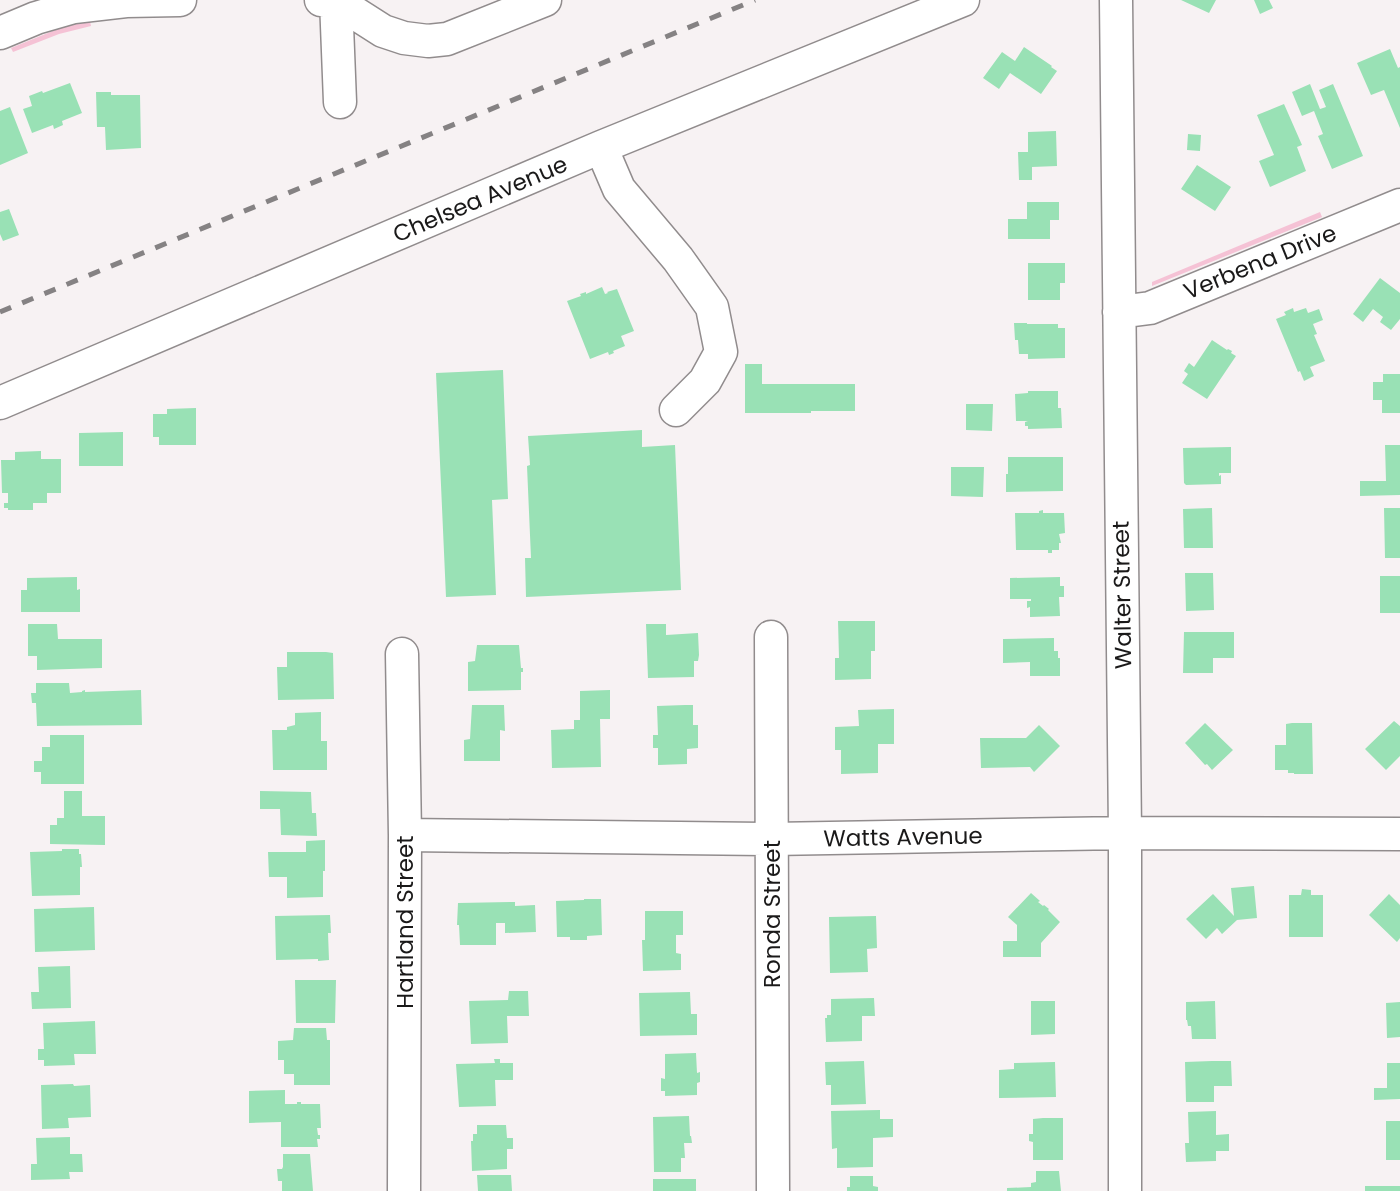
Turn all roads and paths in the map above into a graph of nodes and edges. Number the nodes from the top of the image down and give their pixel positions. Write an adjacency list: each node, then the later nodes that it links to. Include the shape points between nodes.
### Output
1 (180, 0): 6 (street)
2 (331, 0): 3 (street, via 383,31 428,41 447,39); 8 (street)
3 (545, 0)
4 (963, 0): 9 (street, Chelsea Avenue)
5 (1116, 0): 11 (street, Walter Street)
6 (73, 3): 7 (street)
7 (0, 33)
8 (340, 102)
9 (601, 147): 12 (street, Chelsea Avenue); 13 (street, via 619,189 712,307 721,352 705,381)
10 (1400, 205): 11 (street, Verbena Drive, via 1150,308)
11 (1119, 312): 16 (street, Walter Street)
12 (0, 403)
13 (676, 410)
14 (771, 637): 19 (street, Ronda Street)
15 (402, 653): 18 (street, Hartland Street)
16 (1125, 833): 17 (street, Watts Avenue); 19 (street, Watts Avenue); 22 (street, Walter Street)
17 (1400, 834)
18 (405, 835): 19 (street, Watts Avenue); 20 (street, Hartland Street)
19 (772, 839): 21 (street, Ronda Street)
20 (404, 1191)
21 (773, 1191)
22 (1125, 1191)

